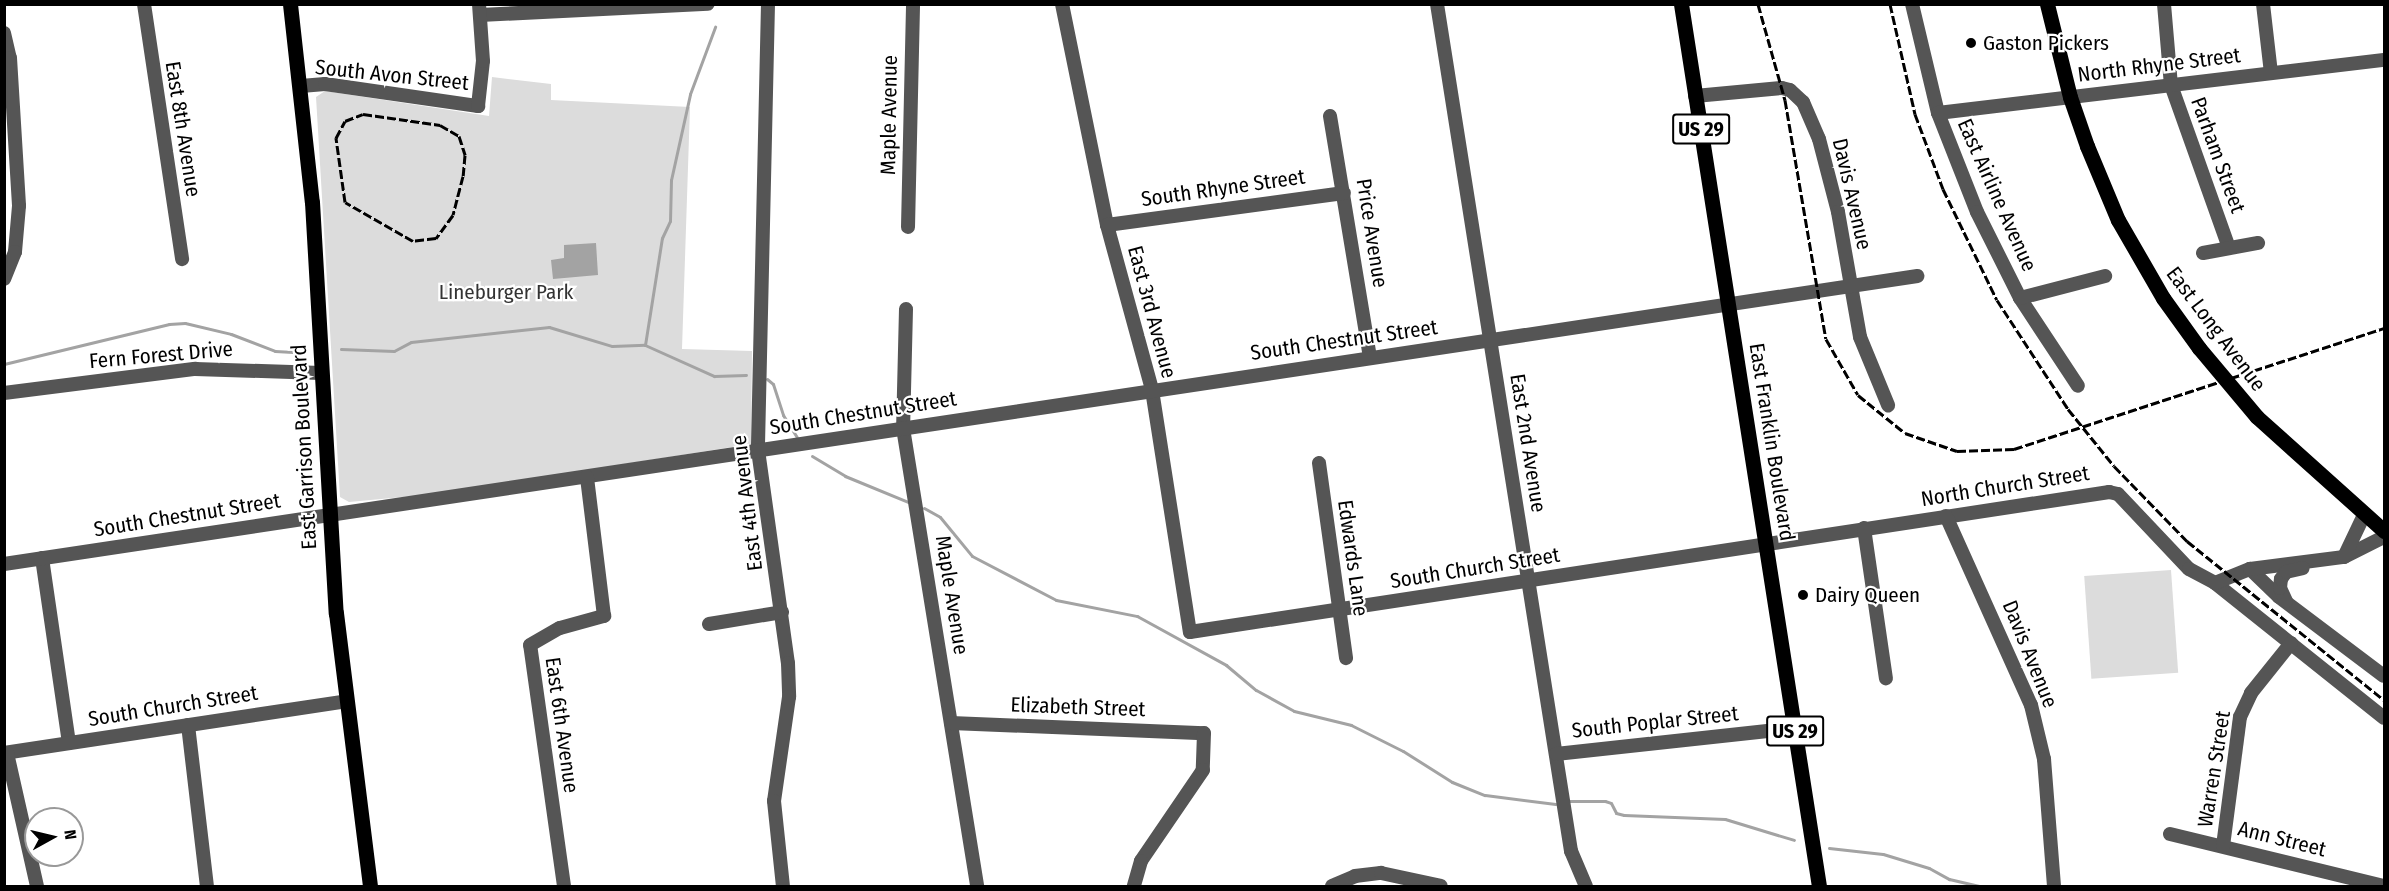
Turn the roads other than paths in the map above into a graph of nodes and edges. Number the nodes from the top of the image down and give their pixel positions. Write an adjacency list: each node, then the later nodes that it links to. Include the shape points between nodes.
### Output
1 (144, 4): 31 (street, East 8th Avenue)
2 (290, 4): 20 (main road, East Garrison Boulevard)
3 (708, 4): 13 (street)
4 (768, 4): 47 (street, East 4th Avenue)
5 (913, 4): 27 (street, Maple Avenue)
6 (1062, 4): 26 (street, East 3rd Avenue)
7 (1437, 4): 39 (street, East 2nd Avenue)
8 (1681, 4): 21 (main road, East Franklin Boulevard / US 29)
9 (1912, 4): 23 (street, East Airline Avenue)
10 (2047, 4): 22 (main road, East Long Avenue)
11 (2164, 4): 19 (street, Parham Street)
12 (2263, 4): 18 (street)
13 (623, 7): 14 (street)
14 (480, 10): 20 (street, South Avon Street, via 483,61 478,106 325,84)
15 (4, 33): 16 (street)
16 (7, 58): 34 (street, via 19,206 15,252)
17 (2385, 60): 18 (street, North Rhyne Street)
18 (2271, 73): 19 (street, North Rhyne Street)
19 (2171, 85): 22 (street, North Rhyne Street); 29 (street, Parham Street)
20 (301, 86): 41 (main road, East Garrison Boulevard)
21 (1695, 96): 35 (street, Davis Avenue, via 1782,88 1803,102 1819,140 1833,191); 37 (main road, East Franklin Boulevard / US 29)
22 (2070, 97): 23 (street, North Rhyne Street); 51 (main road, East Long Avenue, via 2118,220 2163,298 2246,404)
23 (1938, 112): 36 (street, East Airline Avenue, via 1977,212)
24 (1330, 116): 25 (street, Price Avenue)
25 (1344, 193): 26 (street, South Rhyne Street); 40 (street, Price Avenue)
26 (1107, 225): 43 (street, East 3rd Avenue)
27 (908, 227)
28 (2258, 243): 29 (street)
29 (2229, 248): 30 (street)
30 (2203, 253)
31 (182, 259)
32 (1917, 276): 35 (street, South Chestnut Street)
33 (2105, 276): 36 (street)
34 (4, 279)
35 (1851, 287): 37 (street, South Chestnut Street); 45 (street, Davis Avenue, via 1860,337)
36 (2020, 298): 42 (street, East Airline Avenue)
37 (1729, 306): 39 (street, South Chestnut Street); 56 (main road, East Franklin Boulevard / US 29)
38 (906, 309): 46 (street, Maple Avenue)
39 (1491, 340): 40 (street, South Chestnut Street); 61 (street, East 2nd Avenue)
40 (1371, 357): 43 (street, South Chestnut Street)
41 (321, 373): 44 (street, Fern Forest Drive, via 195,369); 50 (main road, East Garrison Boulevard)
42 (2078, 386)
43 (1152, 390): 46 (street, South Chestnut Street); 67 (street, East 3rd Avenue)
44 (4, 393)
45 (1888, 405)
46 (903, 428): 47 (street, South Chestnut Street); 74 (street, Maple Avenue)
47 (758, 450): 49 (street, South Chestnut Street); 65 (street, East 4th Avenue)
48 (1319, 463): 64 (street, Edwards Lane)
49 (587, 477): 50 (street, South Chestnut Street); 85 (street, East 6th Avenue, via 604,616 560,628 530,645)
50 (329, 515): 58 (street, South Chestnut Street); 72 (main road, East Garrison Boulevard)
51 (2364, 515): 54 (main road, East Long Avenue); 57 (street)
52 (1946, 516): 53 (street, North Church Street); 62 (street, North Church Street, via 2109,492 2118,494 2189,569); 93 (street, Davis Avenue, via 2031,705 2044,759)
53 (1864, 528): 56 (street, North Church Street); 71 (street)
54 (2385, 531)
55 (2385, 537): 57 (street)
56 (1767, 543): 61 (street, South Church Street); 76 (main road, East Franklin Boulevard / US 29)
57 (2344, 557): 60 (street); 63 (street, via 2338,562 2286,572 2280,588)
58 (42, 558): 59 (street, South Chestnut Street); 77 (street)
59 (4, 564)
60 (2250, 569): 62 (street); 63 (street)
61 (1528, 581): 64 (street, South Church Street); 79 (street, East 2nd Avenue)
62 (2215, 583): 68 (street)
63 (2288, 604): 70 (street)
64 (1339, 610): 67 (street, South Church Street); 69 (street, Edwards Lane)
65 (782, 612): 66 (street); 86 (street, East 4th Avenue, via 789,697 774,801)
66 (709, 624)
67 (1190, 632)
68 (2291, 644): 73 (street); 81 (street, Warren Street, via 2242,709)
69 (1346, 658)
70 (2385, 676)
71 (1886, 678)
72 (347, 701): 75 (street, South Church Street); 84 (main road, East Garrison Boulevard)
73 (2385, 718)
74 (951, 723): 87 (street, Maple Avenue); 88 (street, Elizabeth Street, via 1204,733 1205,763 1197,783 1141,861)
75 (188, 725): 77 (street, South Church Street); 83 (street)
76 (1794, 728): 79 (street, South Poplar Street); 92 (main road, East Franklin Boulevard / US 29)
77 (69, 743): 78 (street, South Church Street)
78 (5, 753): 82 (street)
79 (1556, 754): 91 (street, East 2nd Avenue, via 1571,850)
80 (2170, 834): 81 (street, Ann Street)
81 (2223, 846): 94 (street, Ann Street)
82 (37, 886)
83 (207, 886)
84 (370, 886)
85 (564, 886)
86 (783, 886)
87 (977, 886)
88 (1134, 886)
89 (1332, 886): 90 (street, via 1355,876 1381,873)
90 (1441, 886)
91 (1586, 886)
92 (1819, 886)
93 (2054, 886)
94 (2385, 886)

